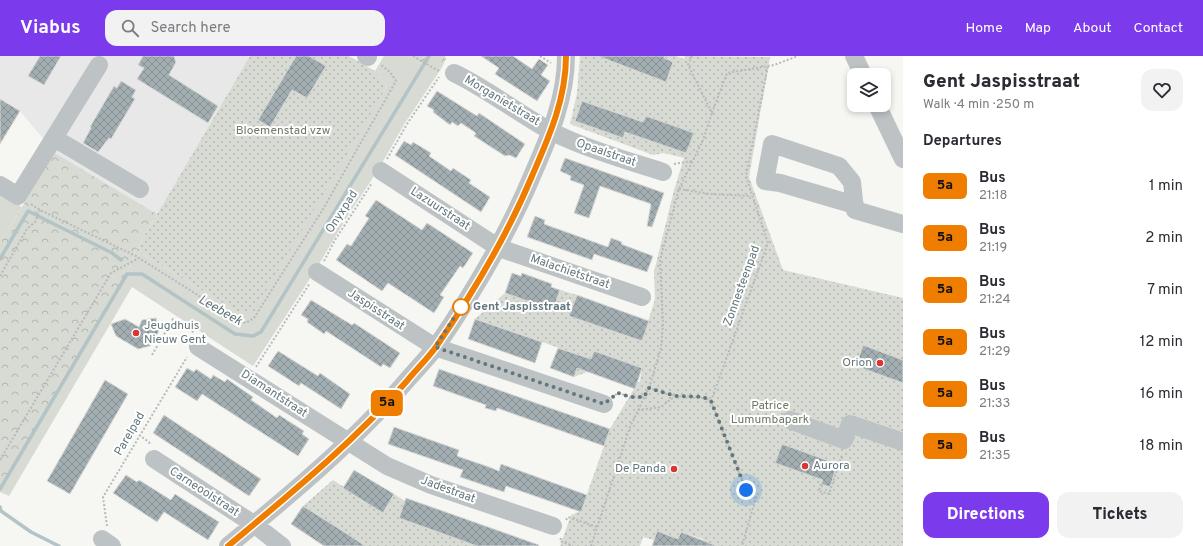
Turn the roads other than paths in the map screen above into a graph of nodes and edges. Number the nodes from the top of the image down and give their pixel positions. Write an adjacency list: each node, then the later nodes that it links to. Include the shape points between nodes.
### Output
1 (566, 56): 7 (street, via 564,86)
2 (854, 56): 4 (street)
3 (99, 65): 8 (street)
4 (860, 68)
5 (445, 71): 7 (street, Morganietstraat, via 478,84)
6 (880, 112): 9 (street)
7 (551, 130): 11 (street, Opaalstraat, via 570,140); 16 (street)
8 (54, 138): 12 (street, via 18,196); 13 (street)
9 (903, 158)
10 (381, 171): 16 (street, Lazuurstraat)
11 (663, 172)
12 (0, 185)
13 (140, 189)
14 (856, 205): 14 (street, via 765,180 772,144 839,166 852,182); 15 (street, via 855,210)
15 (903, 224)
16 (499, 248): 18 (street, Malachietstraat); 20 (street)
17 (317, 272): 20 (street, Jaspisstraat)
18 (642, 297)
19 (198, 347): 23 (street, Diamantstraat)
20 (435, 347): 21 (street, Jaspisstraat); 23 (street)
21 (604, 404)
22 (790, 420): 24 (street, via 844,440 850,424)
23 (349, 442): 26 (street); 27 (street, Jadestraat, via 387,466 431,485)
24 (903, 442)
25 (154, 459): 26 (street, Carneoolstraat)
26 (255, 525): 28 (street); 29 (street, Carneoolstraat)
27 (560, 528)
28 (228, 546)
29 (280, 546)

